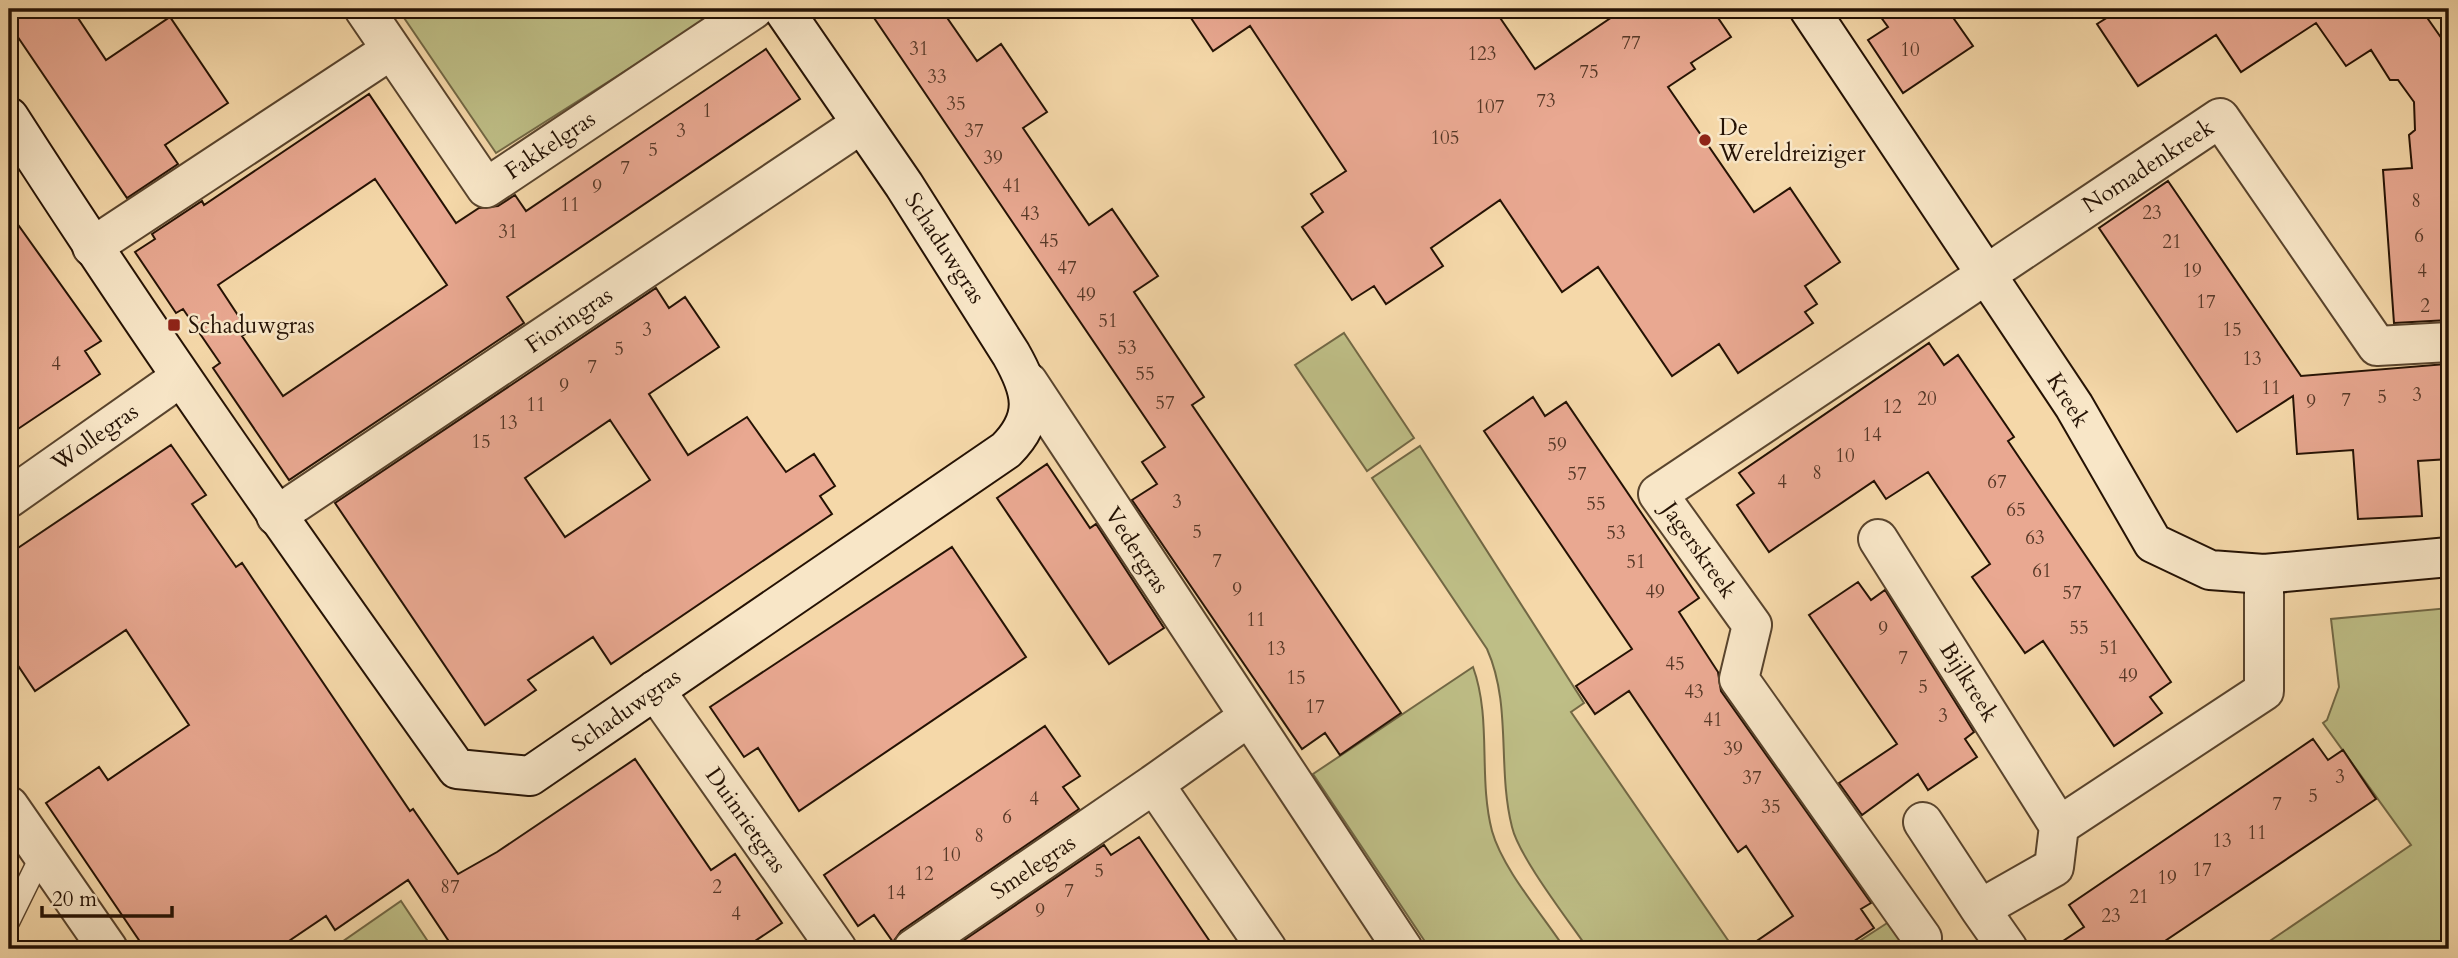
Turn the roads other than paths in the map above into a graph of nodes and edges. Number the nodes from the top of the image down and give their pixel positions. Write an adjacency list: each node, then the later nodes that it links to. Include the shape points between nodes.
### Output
1 (364, 9): 5 (street, Fakkelgras)
2 (754, 9): 5 (street, Fakkelgras, via 486,188)
3 (783, 9): 7 (street, Schaduwgras)
4 (1808, 9): 9 (street, Kreek)
5 (391, 50): 8 (street)
6 (9, 117): 8 (street, Schaduwgras)
7 (861, 124): 12 (street, Schaduwgras, via 960,269); 14 (street, Fioringras)
8 (92, 247): 11 (street, Schaduwgras)
9 (1985, 272): 10 (street, Nomadenkreek, via 2220,118 2376,346); 17 (street, Kreek, via 2074,406 2153,543 2210,570); 27 (street, Jagerskreek, via 1658,494 1752,625 1739,680)
10 (2449, 342)
11 (181, 377): 13 (street, Wollegras); 14 (street, Schaduwgras)
12 (1028, 382): 18 (street, Schaduwgras, via 1028,418 1006,450); 19 (street, Vedergras)
13 (9, 498)
14 (276, 516): 18 (street, Schaduwgras, via 457,769 530,776)
15 (1878, 539): 23 (street, Bijlkreek)
16 (2449, 557): 17 (street, Kreek)
17 (2264, 574): 23 (street, via 2264,691)
18 (655, 690): 29 (street, Duinrietgras)
19 (1247, 718): 20 (street); 32 (street, Vedergras)
20 (1154, 784): 30 (street, Smelegras); 31 (street)
21 (9, 806): 24 (street)
22 (1923, 822): 25 (street)
23 (2059, 826): 25 (street, via 2054,867)
24 (42, 854): 26 (lane); 28 (street)
25 (1980, 909): 33 (street)
26 (9, 921)
27 (1922, 938)
28 (108, 949)
29 (837, 949)
30 (913, 949)
31 (1267, 949)
32 (1403, 949)
33 (2008, 949)

